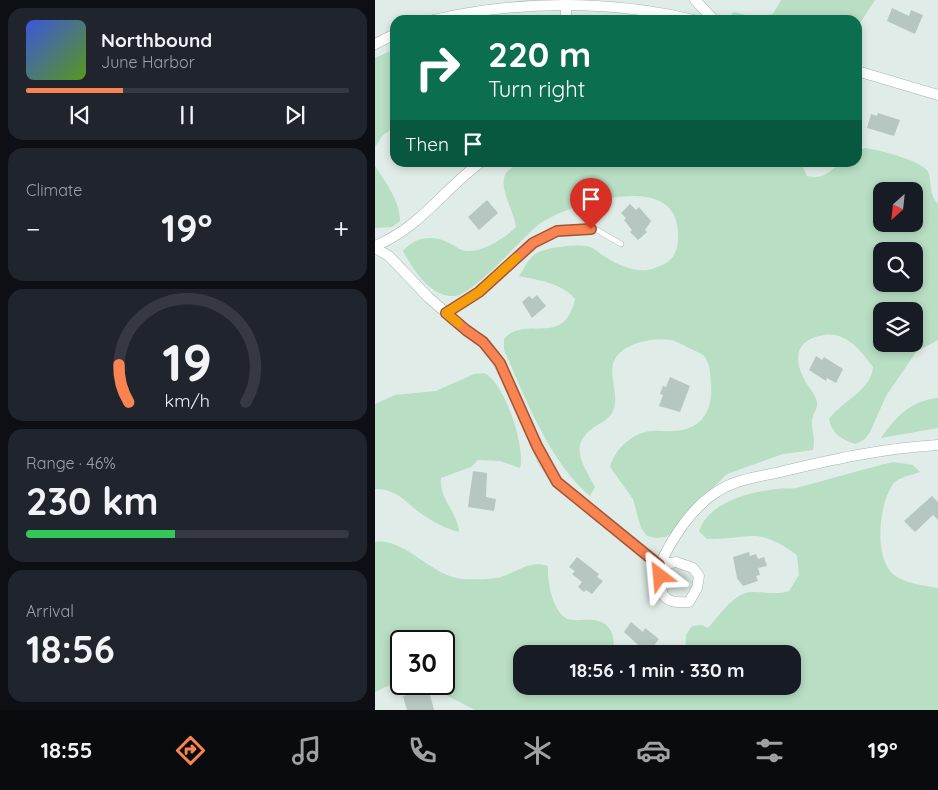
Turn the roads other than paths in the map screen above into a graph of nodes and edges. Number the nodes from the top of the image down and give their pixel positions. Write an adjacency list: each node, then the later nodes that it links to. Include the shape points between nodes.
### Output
1 (695, 0): 7 (street)
2 (566, 2): 3 (street); 4 (street, via 539,2); 5 (street)
3 (645, 3): 6 (street)
4 (453, 15)
5 (566, 15)
6 (680, 15)
7 (709, 15)
8 (390, 36): 9 (street)
9 (375, 44)
10 (862, 72): 11 (street)
11 (938, 95)
12 (474, 167): 14 (street, via 418,221)
13 (621, 244): 15 (lane, via 597,230 549,234 533,243 479,292)
14 (375, 247): 15 (street, via 389,256)
15 (446, 313): 17 (street, via 483,342 500,363 538,450 557,482)
16 (938, 445): 17 (street, via 911,446 732,483 716,492 685,521)
17 (659, 565): 17 (street, via 664,598 674,604 689,602 699,576 693,568 676,562)

